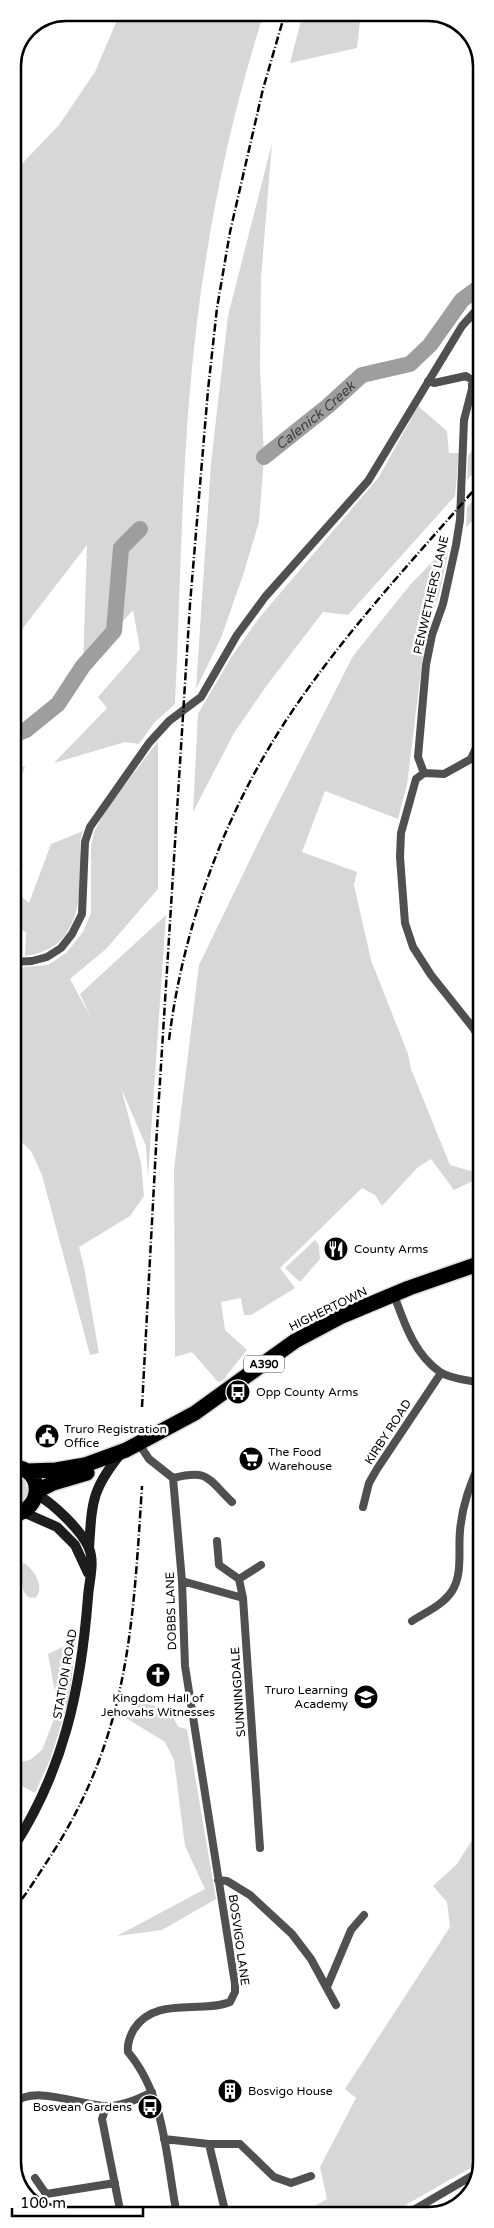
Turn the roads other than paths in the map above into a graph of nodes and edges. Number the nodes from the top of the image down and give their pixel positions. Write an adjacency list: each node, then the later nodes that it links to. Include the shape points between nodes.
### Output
1 (473, 314): 2 (street)
2 (428, 381): 4 (street, PENWETHERS LANE, via 434,383 466,376 472,380 472,389 464,420 456,545 426,665 418,757); 5 (street, via 368,480 265,597 237,634 201,697 169,721 149,743 90,827 85,842 82,914 72,934 61,948 47,957)
3 (473, 755): 4 (street, via 471,760 444,774)
4 (424, 773): 6 (street, via 416,779 401,832 405,923 413,947 431,975)
5 (21, 962)
6 (473, 1028)
7 (473, 1266): 8 (highway, HIGHERTOWN / A390)
8 (394, 1295): 9 (street, via 413,1341); 11 (highway, HIGHERTOWN / A390, via 342,1316 295,1341 201,1409)
9 (441, 1373): 10 (street); 19 (street, KIRBY ROAD, via 377,1469 369,1483)
10 (473, 1381)
11 (139, 1444): 12 (highway, HIGHERTOWN / A390); 15 (street, via 150,1459)
12 (123, 1452): 14 (highway, HIGHERTOWN / A390, via 70,1468); 17 (highway, HIGHERTOWN / A390, via 88,1473 52,1483); 23 (street, via 106,1472 95,1493)
13 (21, 1470): 14 (highway)
14 (28, 1472): 17 (highway, via 36,1484)
15 (173, 1478): 18 (street, via 203,1474); 27 (street, DOBBS LANE)
16 (473, 1480): 29 (street, via 462,1517 457,1581 442,1602)
17 (36, 1492): 20 (highway, via 32,1505); 23 (street, STATION ROAD, via 77,1530)
18 (232, 1502)
19 (363, 1507)
20 (21, 1512)
21 (21, 1515): 26 (street, STATION ROAD, via 51,1523 68,1538 80,1553)
22 (217, 1541): 25 (street, via 219,1565)
23 (89, 1550): 26 (street, STATION ROAD)
24 (261, 1565): 25 (street)
25 (239, 1579): 28 (street, SUNNINGDALE)
26 (91, 1581): 30 (street, STATION ROAD, via 73,1712 54,1770)
27 (182, 1581): 28 (street); 32 (street, DOBBS LANE, via 184,1666)
28 (243, 1598): 31 (street, SUNNINGDALE)
29 (412, 1620)
30 (21, 1834)
31 (260, 1848)
32 (218, 1880): 34 (street, via 227,1881 250,1895 292,1934); 36 (street, BOSVIGO LANE, via 236,1992 233,1999 225,2004 170,2008 153,2013 138,2023 131,2035 128,2052)
33 (364, 1915): 34 (street, via 351,1930)
34 (327, 1988): 35 (street)
35 (336, 2005)
36 (152, 2092): 38 (street); 39 (street, BOSVIGO LANE)
37 (21, 2100): 38 (street, via 34,2096 59,2097)
38 (106, 2107): 44 (street, via 102,2119)
39 (164, 2139): 40 (street); 46 (street, BOSVIGO LANE)
40 (209, 2144): 41 (street, via 240,2144 274,2177 291,2183); 47 (street)
41 (311, 2176)
42 (36, 2178): 44 (street, via 46,2194)
43 (469, 2179): 48 (street)
44 (115, 2183): 45 (street)
45 (120, 2207)
46 (176, 2207)
47 (224, 2207)
48 (420, 2207)

